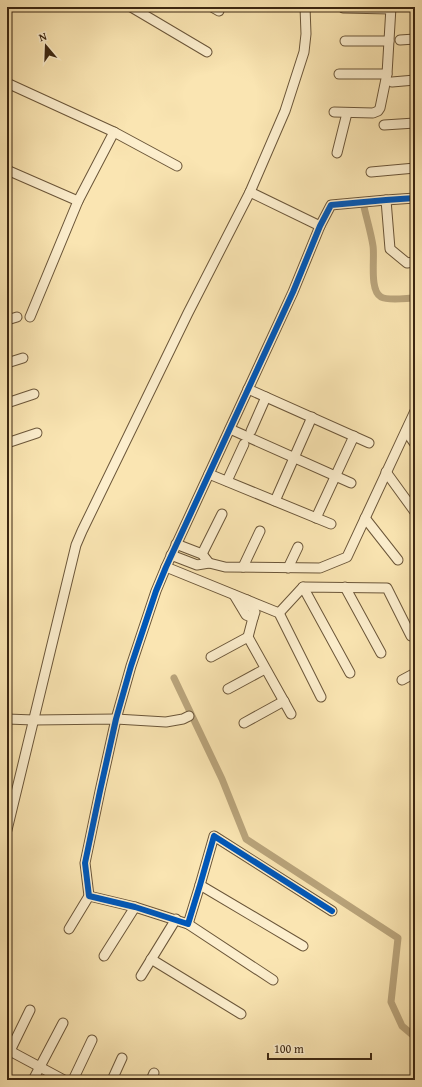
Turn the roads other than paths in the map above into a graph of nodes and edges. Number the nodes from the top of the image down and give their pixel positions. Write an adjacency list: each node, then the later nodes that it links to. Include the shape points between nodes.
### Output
1 (131, 7): 9 (street)
2 (305, 7): 25 (street, via 306,34 302,59 285,111)
3 (343, 8): 4 (street)
4 (391, 8): 8 (street)
5 (415, 39): 6 (street)
6 (400, 40)
7 (345, 41): 8 (street)
8 (389, 41): 11 (street)
9 (207, 52)
10 (339, 74): 11 (street)
11 (387, 74): 16 (street, via 378,111)
12 (415, 80): 13 (street)
13 (392, 82)
14 (7, 83): 19 (street)
15 (334, 112): 16 (street)
16 (347, 113): 20 (street)
17 (415, 123): 18 (street)
18 (384, 125)
19 (114, 132): 21 (street); 28 (street)
20 (338, 153)
21 (178, 166)
22 (415, 168): 24 (street)
23 (7, 170): 28 (street)
24 (371, 172)
25 (250, 192): 29 (street); 94 (street, via 188,313 76,545)
26 (415, 198): 27 (street)
27 (386, 200): 29 (street, via 331,205); 30 (street, via 390,249 407,263)
28 (78, 201): 32 (street)
29 (320, 226): 36 (street)
30 (415, 262)
31 (16, 317): 33 (street)
32 (30, 317)
33 (7, 320)
34 (23, 358): 35 (street)
35 (7, 363)
36 (248, 389): 38 (street); 42 (street)
37 (34, 394): 39 (street)
38 (266, 397): 41 (street); 43 (street)
39 (7, 403)
40 (415, 411): 44 (street)
41 (312, 417): 46 (street); 51 (street)
42 (230, 429): 51 (street); 53 (street)
43 (251, 431)
44 (406, 431): 50 (street); 52 (street)
45 (37, 433): 47 (street)
46 (354, 436): 48 (street); 54 (street)
47 (7, 443)
48 (369, 443)
49 (244, 444): 55 (street)
50 (415, 444)
51 (294, 458): 54 (street); 57 (street)
52 (386, 472): 58 (street); 61 (street)
53 (209, 474): 55 (street); 64 (street)
54 (335, 476): 56 (street); 60 (street)
55 (227, 481): 57 (street)
56 (351, 483)
57 (275, 501): 60 (street)
58 (415, 512)
59 (222, 514): 66 (street)
60 (316, 518): 62 (street)
61 (365, 518): 68 (street); 72 (street, via 347,557 320,568)
62 (331, 524)
63 (260, 531): 71 (street)
64 (176, 544): 66 (street); 67 (street)
65 (298, 548): 72 (street)
66 (202, 554): 69 (street)
67 (172, 555): 69 (street, via 197,565); 70 (street)
68 (398, 560)
69 (209, 563): 71 (street)
70 (166, 567): 75 (street); 93 (street, via 133,660)
71 (242, 568): 72 (street)
72 (288, 568)
73 (303, 587): 74 (street); 77 (street); 84 (street)
74 (345, 587): 79 (street, via 387,588); 81 (street)
75 (234, 595): 76 (street); 78 (street, via 246,615)
76 (248, 600): 77 (street); 78 (street, via 255,612)
77 (279, 613): 88 (street)
78 (253, 618): 80 (street)
79 (411, 636)
80 (248, 638): 82 (street); 83 (street)
81 (381, 653)
82 (211, 657)
83 (266, 668): 87 (street); 89 (street)
84 (350, 673)
85 (415, 673): 86 (street)
86 (402, 680)
87 (228, 689)
88 (321, 696)
89 (284, 701): 90 (street); 95 (street)
90 (292, 714)
91 (189, 716): 93 (street, via 166,722)
92 (7, 719): 94 (street)
93 (116, 719): 94 (street); 98 (street, via 85,863)
94 (34, 720): 96 (street)
95 (244, 723)
96 (7, 830)
97 (200, 885): 100 (street, via 214,836); 102 (street); 104 (street)
98 (89, 896): 99 (street); 103 (street)
99 (135, 907): 101 (street); 105 (street)
100 (332, 911)
101 (176, 919): 102 (street); 106 (street)
102 (188, 924): 108 (street)
103 (69, 929)
104 (303, 946)
105 (104, 956)
106 (151, 959): 107 (street); 110 (street)
107 (141, 976)
108 (273, 980)
109 (30, 1010): 113 (street)
110 (241, 1014)
111 (62, 1023): 115 (street)
112 (92, 1040): 118 (street)
113 (8, 1054): 115 (street)
114 (122, 1058): 119 (street)
115 (40, 1067): 116 (street); 117 (street)
116 (33, 1080)
117 (64, 1080)
118 (73, 1080)
119 (112, 1080)

